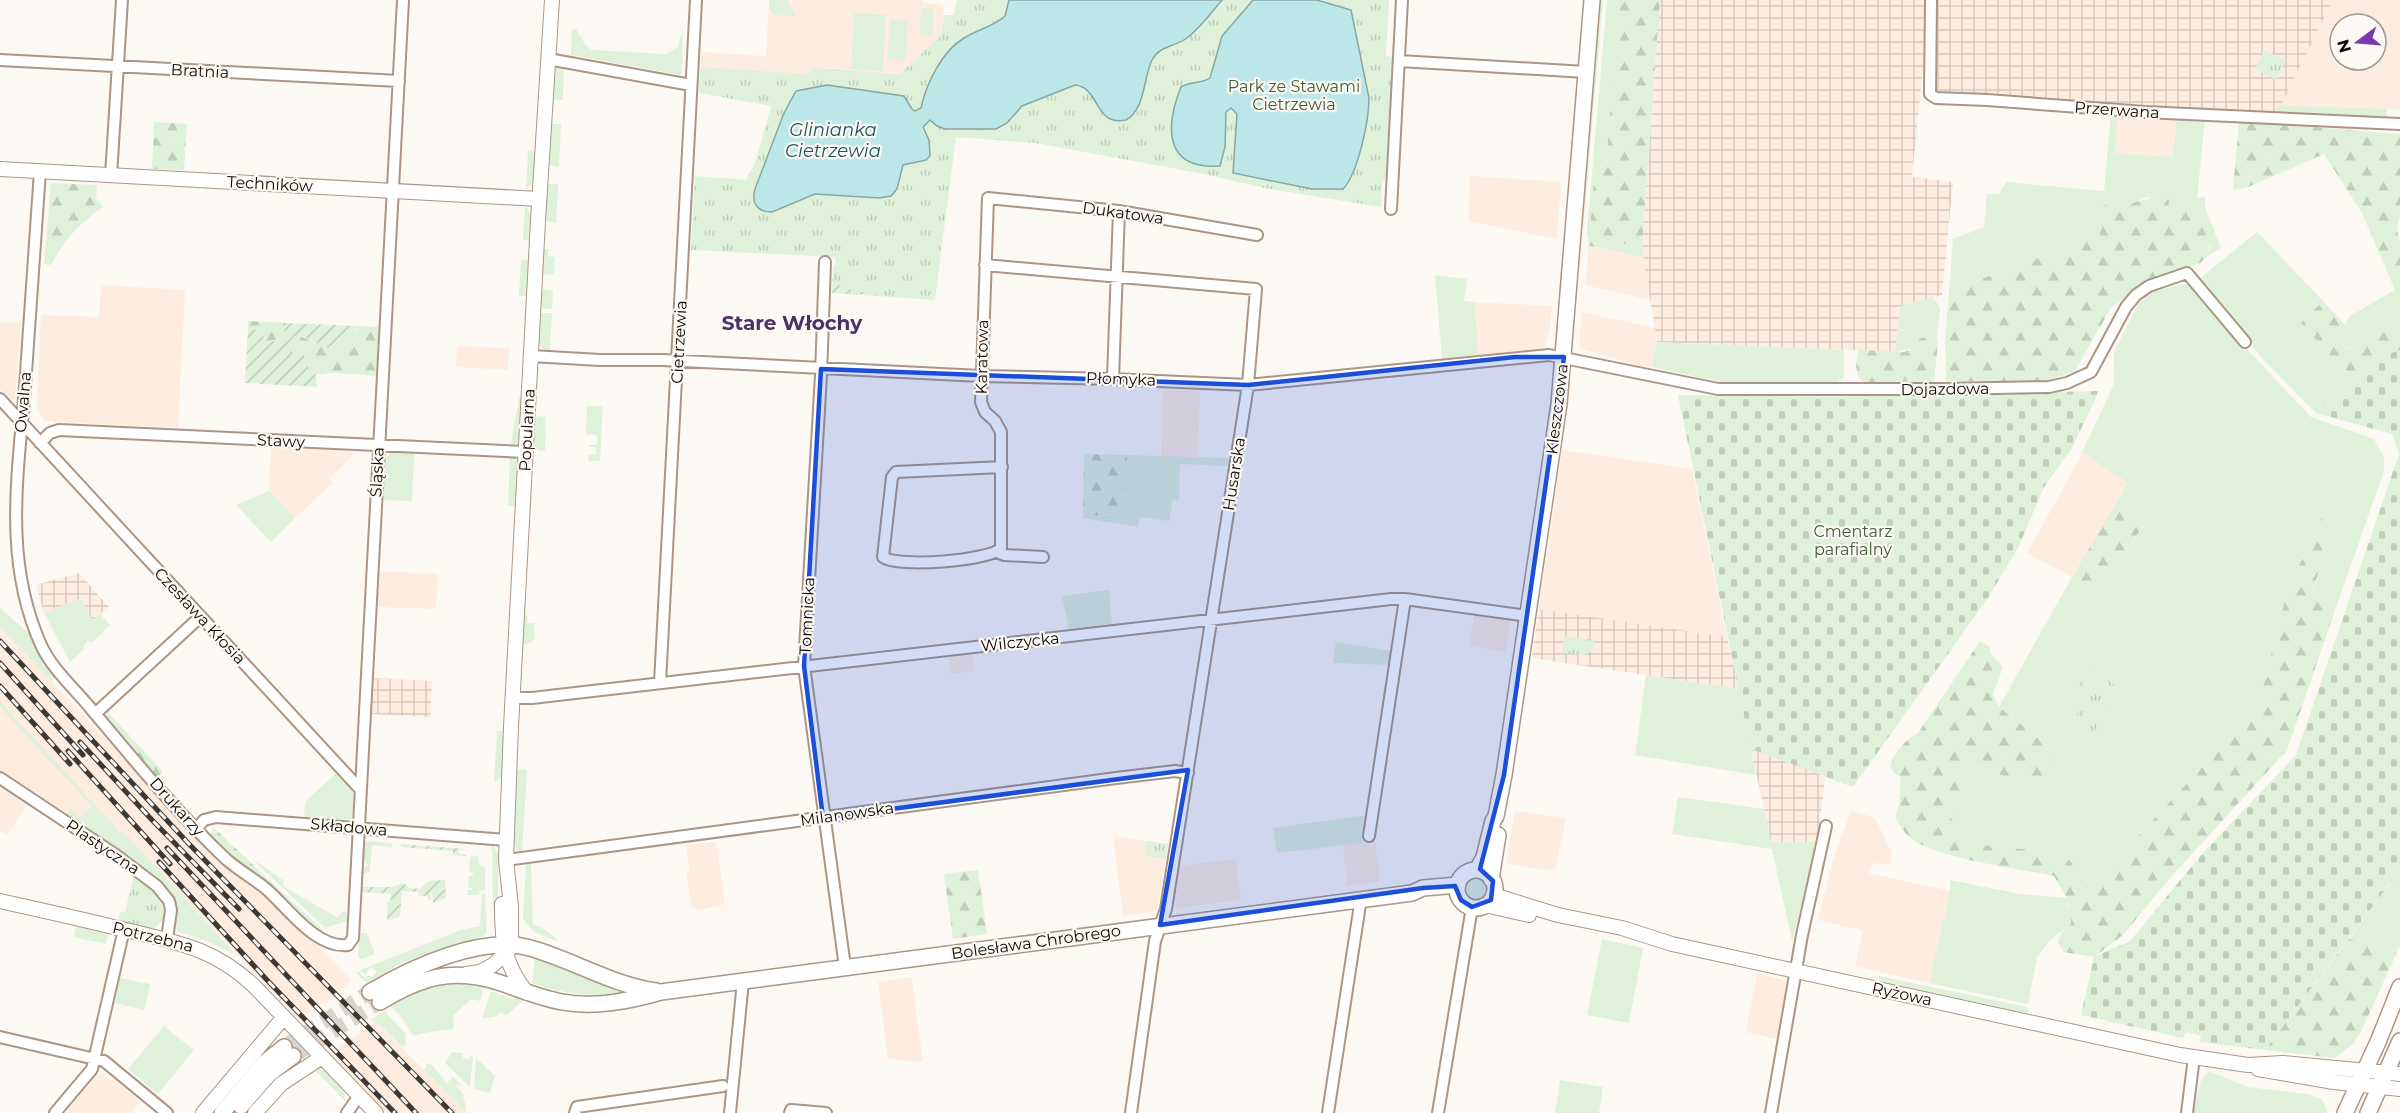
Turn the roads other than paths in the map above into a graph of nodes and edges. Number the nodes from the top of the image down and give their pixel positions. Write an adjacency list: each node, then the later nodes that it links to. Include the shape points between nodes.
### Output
1 (122, 0): 11 (street)
2 (403, 0): 13 (street, Śląska)
3 (552, 0): 8 (street, Popularna)
4 (696, 0): 14 (street, Cietrzewia)
5 (1402, 0): 10 (street)
6 (1592, 0): 12 (main road, Kleszczowa)
7 (1931, 0): 15 (street, Przerwana, via 1930,94 1936,98)
8 (549, 58): 14 (street); 21 (street, Popularna)
9 (0, 60): 11 (street, Bratnia)
10 (1399, 62): 12 (street); 22 (street)
11 (118, 66): 13 (street, Bratnia); 18 (street)
12 (1586, 72): 30 (main road, Kleszczowa)
13 (399, 81): 19 (street, Śląska)
14 (691, 85): 31 (street, Cietrzewia)
15 (2397, 124)
16 (0, 169): 17 (street, Techników)
17 (40, 171): 18 (street, Techników); 37 (street, Owalna)
18 (111, 176): 19 (street, Techników)
19 (394, 191): 21 (street, Techników); 39 (street, Śląska)
20 (988, 198): 23 (street, Dukatowa); 26 (street, Karatowa)
21 (539, 199): 29 (street, Popularna)
22 (1390, 209)
23 (1119, 211): 24 (street, Dukatowa); 27 (street)
24 (1257, 235)
25 (825, 262): 32 (street, Tomnicka)
26 (985, 265): 27 (street, Husarska); 33 (street, Karatowa)
27 (1116, 276): 34 (street); 35 (street, Husarska, via 1256,289)
28 (2245, 342): 30 (street, Dojazdowa, via 2187,273 2149,286 2136,295 2091,372 2049,387 1718,389)
29 (531, 356): 31 (street, Płomyka); 40 (street, Popularna)
30 (1564, 357): 35 (street, Płomyka, via 1515,357); 46 (main road, Kleszczowa)
31 (677, 362): 32 (street, Płomyka); 50 (street, Cietrzewia)
32 (821, 369): 33 (street, Płomyka); 49 (street, Tomnicka)
33 (981, 376): 34 (street, Płomyka); 41 (street, Karatowa, via 983,408 1001,432)
34 (1113, 379): 35 (street, Płomyka)
35 (1248, 385): 47 (street, Husarska)
36 (0, 399): 37 (street, Czesława Kłosia)
37 (21, 422): 38 (street, Czesława Kłosia); 48 (street, Owalna, via 17,558)
38 (40, 443): 39 (street, Stawy, via 59,430); 45 (street, Czesława Kłosia)
39 (378, 445): 40 (street, Stawy); 55 (street, Śląska)
40 (526, 452): 51 (street, Popularna)
41 (1002, 467): 42 (street, Karatowa); 42 (street, via 897,472 892,477 882,554 892,562 941,561)
42 (999, 548): 43 (street, via 1004,555)
43 (1043, 557)
44 (1405, 599): 46 (street, Wilczycka); 47 (street, Wilczycka); 61 (street)
45 (200, 616): 52 (street); 55 (street, Czesława Kłosia)
46 (1528, 616): 56 (main road, Kleszczowa)
47 (1211, 620): 49 (street, Wilczycka); 53 (street, Husarska)
48 (35, 630): 52 (street, Drukarzy, via 48,658)
49 (804, 666): 50 (street, Wilczycka); 57 (street, Tomnicka)
50 (660, 683): 51 (street, Wilczycka)
51 (512, 698): 62 (street, Popularna)
52 (95, 714): 59 (street, Drukarzy)
53 (1188, 773): 57 (street, Milanowska, via 1116,778); 69 (street, Husarska, via 1166,909)
54 (0, 778): 71 (street, Plastyczna, via 153,882 171,910)
55 (360, 789): 60 (street, Śląska)
56 (1496, 816): 64 (main road, Kleszczowa); 65 (main road, Kleszczowa, via 1499,827)
57 (823, 818): 63 (street, Milanowska); 74 (street, Tomnicka)
58 (1826, 826): 75 (street)
59 (197, 828): 60 (street, Składowa, via 204,820 216,817); 72 (street, Drukarzy, via 233,865 315,935 332,944)
60 (358, 828): 62 (street, Składowa); 72 (street, Śląska)
61 (1369, 836)
62 (506, 840): 63 (street, Popularna)
63 (506, 860): 73 (street, Popularna, via 502,883)
64 (1477, 870): 65 (main road); 67 (main road, via 1465,874)
65 (1491, 879): 67 (main road, Kleszczowa, via 1494,886)
66 (1361, 898): 67 (main road, Bolesława Chrobrego, via 1412,893); 69 (main road, Bolesława Chrobrego); 108 (street)
67 (1474, 898): 75 (street, Ryżowa, via 1542,917 1558,915 1622,928 1672,944); 109 (street)
68 (0, 901): 70 (street, Potrzebna)
69 (1160, 925): 74 (main road, Bolesława Chrobrego); 107 (street, Husarska)
70 (124, 929): 71 (street, Potrzebna); 86 (street)
71 (167, 939): 81 (street, Potrzebna, via 227,963)
72 (351, 944)
73 (506, 948): 76 (street, via 488,968); 76 (main road, Bolesława Chrobrego, via 464,952 415,968 375,997 442,975); 79 (main road, Bolesława Chrobrego, via 528,947 624,984); 80 (street, Popularna, via 512,971)
74 (844, 967): 77 (main road, Bolesława Chrobrego)
75 (1796, 971): 85 (street, Ryżowa); 110 (street)
76 (465, 975): 80 (main road, Bolesława Chrobrego)
77 (743, 981): 79 (main road, Bolesława Chrobrego); 104 (street)
78 (2400, 987): 88 (main road)
79 (661, 992): 80 (main road, Bolesława Chrobrego, via 633,1000 589,1004)
80 (527, 993)
81 (284, 1017): 84 (street, Potrzebna); 97 (street)
82 (0, 1037): 86 (street)
83 (2400, 1041): 89 (main road)
84 (322, 1057): 94 (street, Potrzebna); 100 (street, via 281,1084)
85 (2194, 1057): 87 (street, Ryżowa); 111 (street)
86 (94, 1059): 95 (street, via 92,1069); 96 (street, via 104,1061)
87 (2248, 1065): 88 (street, Ryżowa); 90 (street, Ryżowa)
88 (2365, 1070): 89 (street, Ryżowa); 90 (main road)
89 (2393, 1074): 92 (main road)
90 (2358, 1085): 92 (street, Ryżowa); 112 (main road)
91 (723, 1086): 103 (street, via 577,1107)
92 (2379, 1088): 93 (street, Ryżowa); 113 (main road)
93 (2400, 1089)
94 (359, 1096): 101 (street); 102 (street, Potrzebna)
95 (56, 1113)
96 (167, 1113)
97 (202, 1113)
98 (222, 1113): 99 (main road, via 251,1077 289,1052)
99 (235, 1113)
100 (255, 1113)
101 (347, 1113)
102 (376, 1113)
103 (575, 1113)
104 (730, 1113)
105 (790, 1113): 106 (street)
106 (826, 1113)
107 (1131, 1113)
108 (1328, 1113)
109 (1438, 1113)
110 (1771, 1113)
111 (2187, 1113)
112 (2345, 1113)
113 (2368, 1113)

